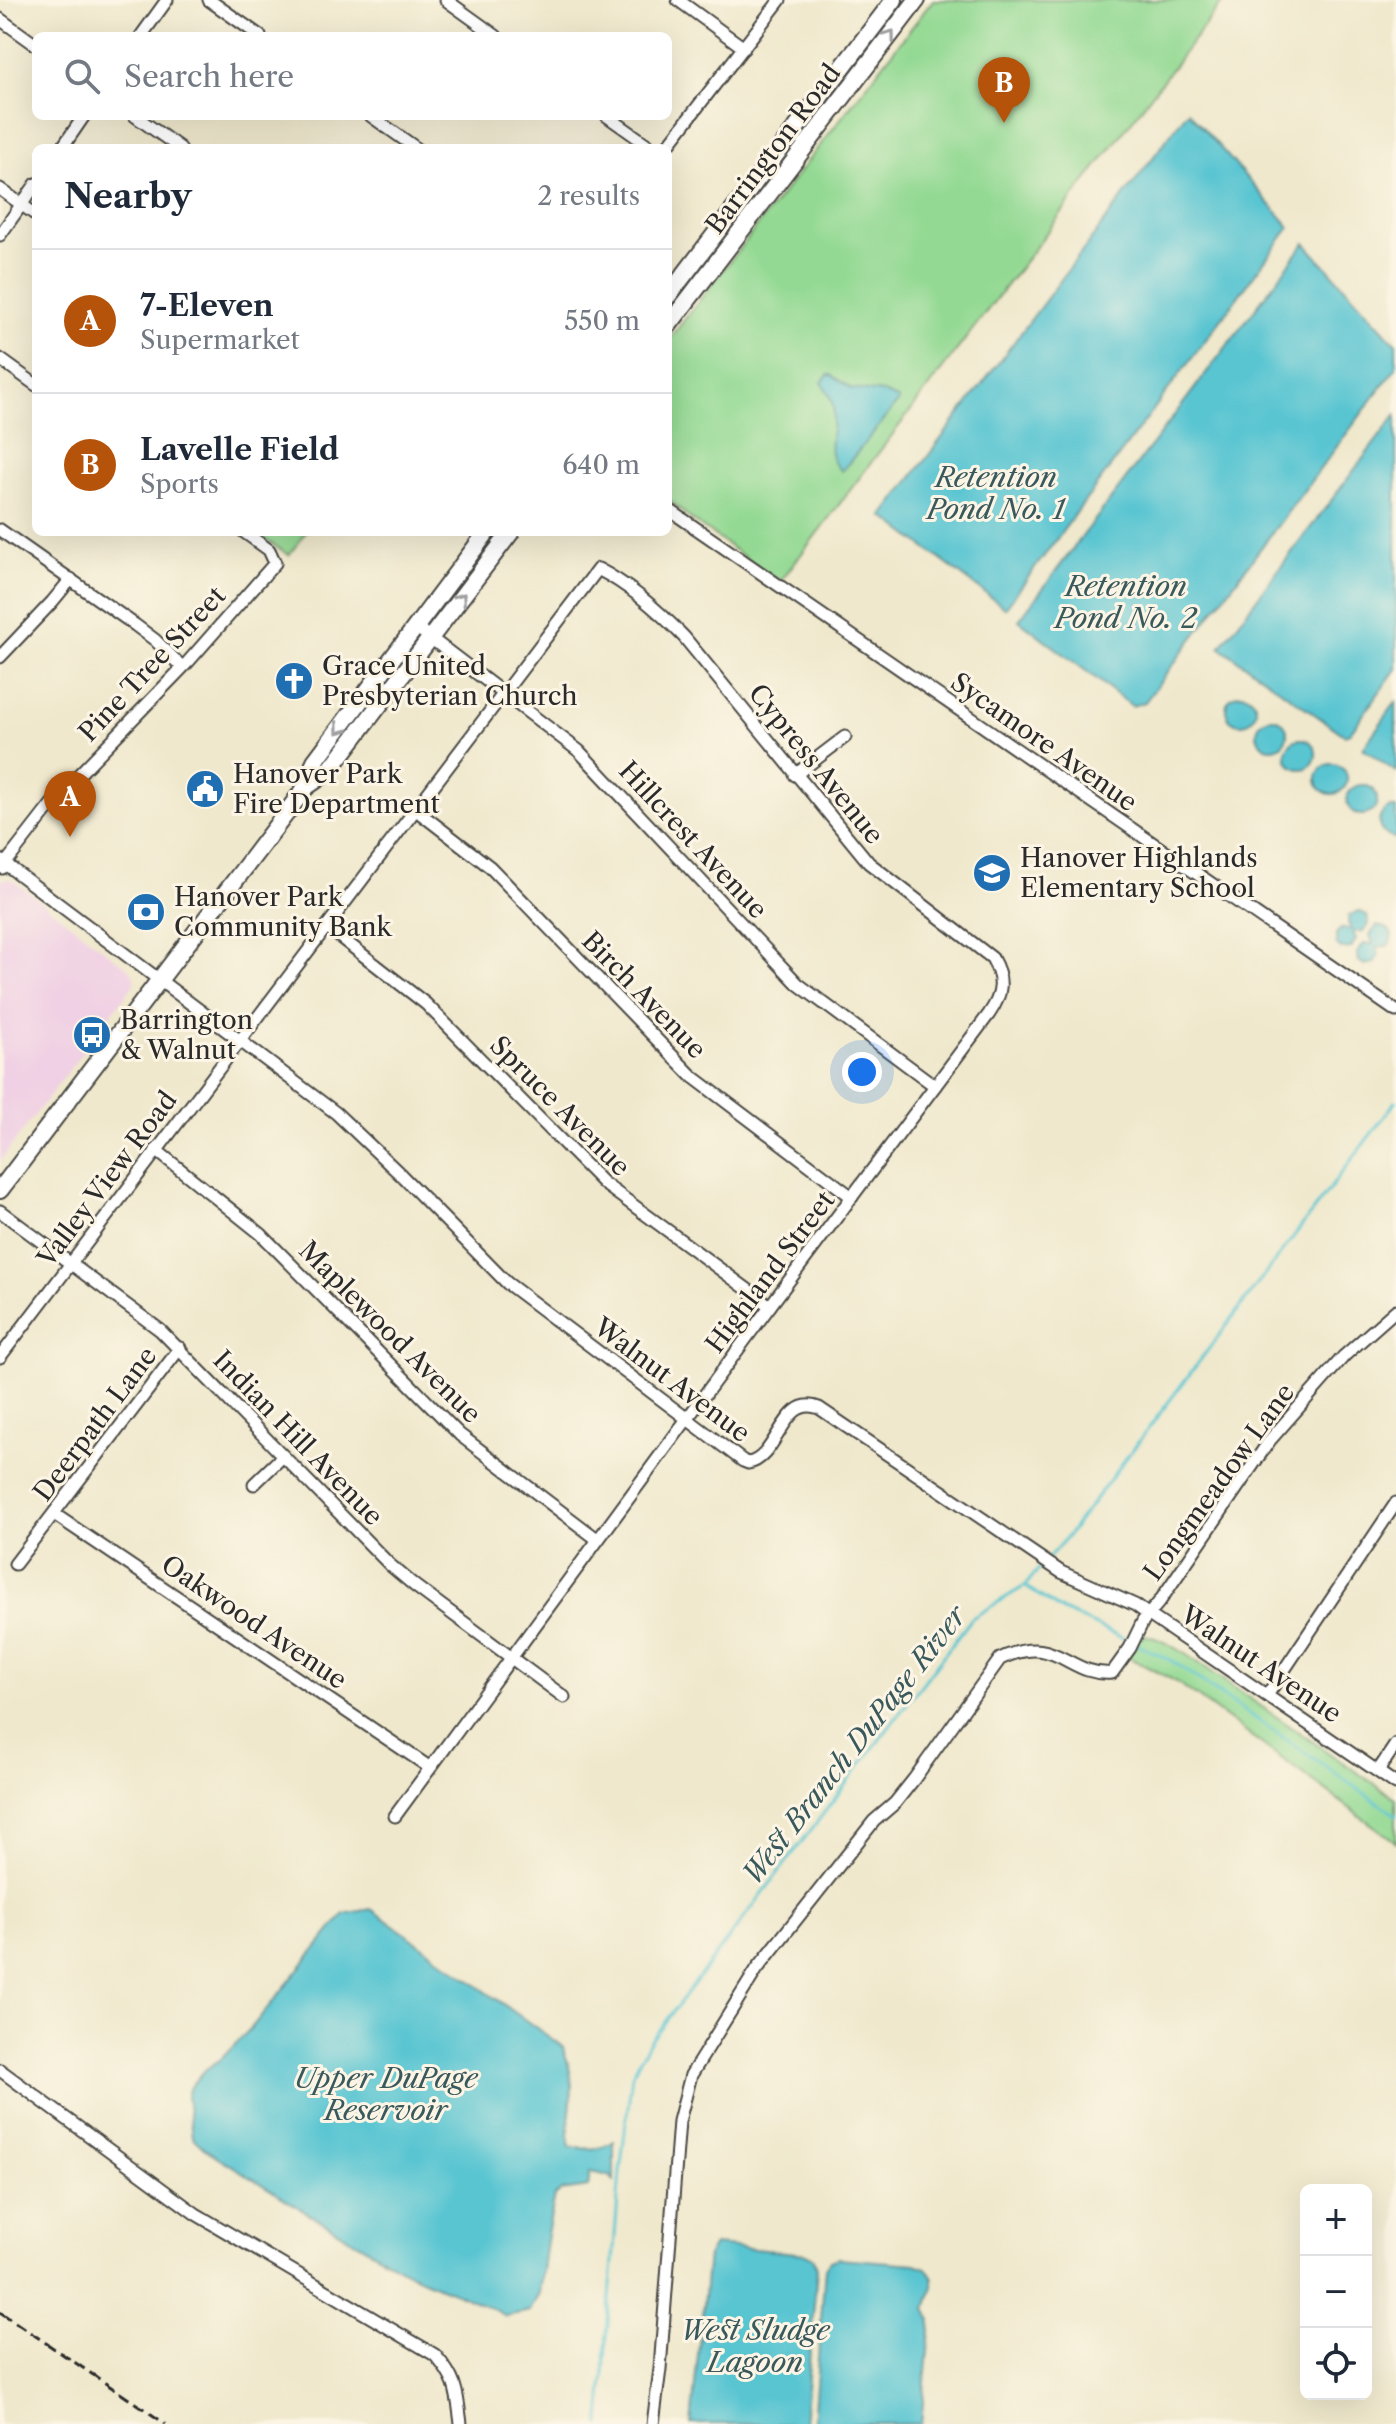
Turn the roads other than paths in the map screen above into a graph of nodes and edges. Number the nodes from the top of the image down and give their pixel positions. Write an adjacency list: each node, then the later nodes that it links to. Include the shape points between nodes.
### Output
1 (167, 0): 9 (street)
2 (209, 0): 10 (street)
3 (446, 0): 11 (street)
4 (678, 0): 13 (street)
5 (780, 0): 13 (street)
6 (894, 0): 28 (main road, Barrington Road)
7 (917, 0): 29 (main road, Barrington Road, one-way to 7)
8 (0, 19): 12 (street)
9 (144, 32)
10 (254, 32)
11 (490, 32)
12 (32, 42)
13 (744, 48): 22 (street)
14 (81, 120): 18 (street)
15 (141, 120): 19 (street)
16 (377, 120): 20 (street)
17 (613, 120): 21 (street)
18 (65, 144)
19 (174, 144)
20 (410, 144)
21 (646, 144)
22 (669, 144)
23 (0, 189): 25 (street)
24 (32, 190): 25 (street)
25 (22, 204): 26 (street); 27 (street)
26 (32, 212)
27 (0, 235)
28 (672, 291)
29 (672, 321)
30 (0, 359): 31 (street)
31 (32, 382)
32 (672, 512): 52 (street, Sycamore Avenue)
33 (0, 530): 38 (street)
34 (250, 536): 42 (street, Pine Tree Street, via 269,550 275,563)
35 (484, 536): 39 (main road)
36 (508, 536): 40 (main road, one-way to 36)
37 (598, 569): 43 (street, Valley View Road); 45 (street, Cypress Avenue, via 684,637)
38 (71, 579): 41 (street); 42 (street, via 146,633)
39 (416, 627): 40 (street, Hillcrest Avenue); 46 (main road, one-way to 46, via 315,761)
40 (432, 636): 43 (street, Hillcrest Avenue); 46 (main road, via 329,771)
41 (0, 657)
42 (182, 667): 48 (street, Pine Tree Street, via 58,796)
43 (505, 693): 47 (street, Valley View Road); 54 (street, Hillcrest Avenue, via 579,751 798,984)
44 (845, 737): 45 (street)
45 (795, 775): 51 (street, Cypress Avenue, via 869,863 992,958)
46 (306, 787): 50 (main road)
47 (416, 810): 49 (street, Valley View Road); 57 (street, Birch Avenue, via 490,867 692,1076)
48 (1, 865): 50 (street, Walnut Avenue)
49 (327, 927): 53 (street, Valley View Road); 60 (street, Spruce Avenue, via 426,1004 603,1183)
50 (159, 981): 53 (street, Walnut Avenue); 56 (main road)
51 (1001, 982): 54 (street, Highland Street, via 989,1014)
52 (1396, 1011)
53 (240, 1040): 55 (street, Valley View Road); 64 (street, Walnut Avenue, via 336,1113 507,1283)
54 (935, 1086): 57 (street, Highland Street)
55 (156, 1150): 59 (street, Valley View Road); 69 (street, Maplewood Avenue, via 261,1234 460,1435)
56 (0, 1190)
57 (852, 1197): 60 (street, Highland Street)
58 (0, 1211): 59 (street, Indian Hill Avenue)
59 (71, 1263): 62 (street, Indian Hill Avenue); 63 (street, Valley View Road)
60 (770, 1306): 64 (street, Highland Street)
61 (1396, 1310): 71 (street, Longmeadow Lane, via 1344,1356 1270,1440)
62 (180, 1348): 65 (street, Indian Hill Avenue); 68 (street, Deerpath Lane)
63 (0, 1357)
64 (687, 1421): 69 (street, Highland Street); 71 (street, Walnut Avenue, via 748,1463 759,1460 799,1408 814,1406 1061,1572)
65 (283, 1456): 66 (street); 72 (street, Indian Hill Avenue, via 390,1565)
66 (254, 1484)
67 (1396, 1503): 73 (street)
68 (54, 1514): 70 (street, Deerpath Lane); 76 (street, Oakwood Avenue)
69 (597, 1539): 72 (street, Highland Street)
70 (15, 1564)
71 (1149, 1615): 73 (street, Walnut Avenue); 82 (street, Longmeadow Lane, via 1112,1673 1100,1674 1034,1649 1000,1659 914,1779 865,1832 757,1969 701,2056 679,2121)
72 (511, 1657): 74 (street, Indian Hill Avenue); 76 (street, Highland Street)
73 (1268, 1694): 77 (street, Walnut Avenue)
74 (564, 1697)
75 (1396, 1744): 77 (street)
76 (429, 1767): 79 (street, Highland Street)
77 (1378, 1771): 78 (street, Walnut Avenue)
78 (1396, 1784)
79 (395, 1816)
80 (0, 2070): 81 (street, via 196,2214 435,2355 450,2373)
81 (461, 2424)
82 (653, 2424)

